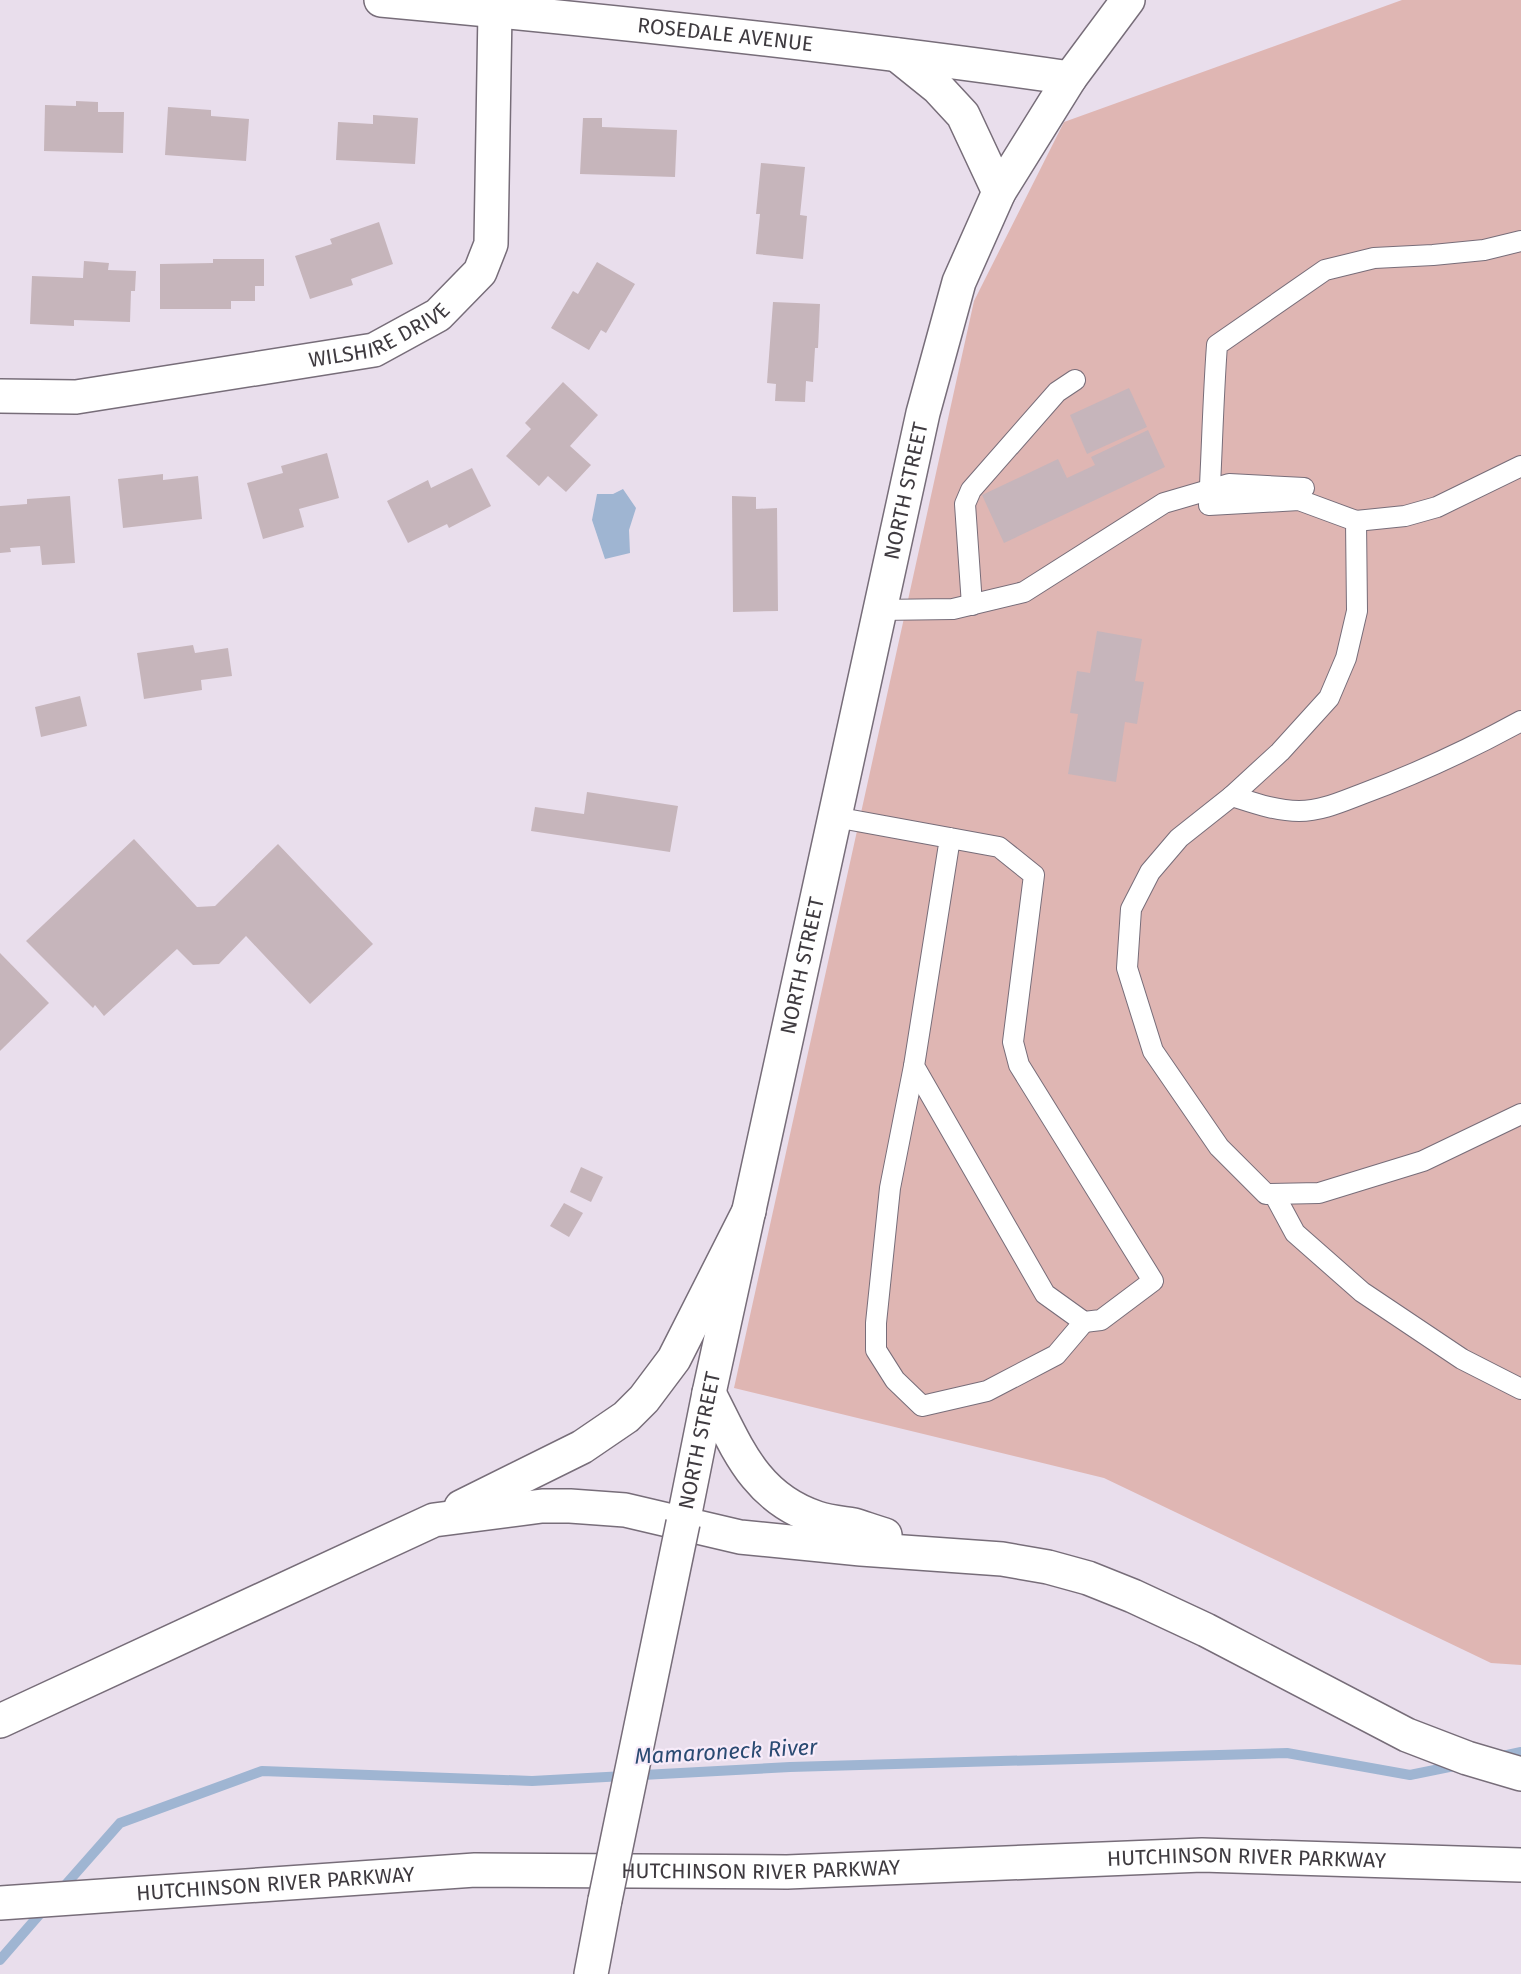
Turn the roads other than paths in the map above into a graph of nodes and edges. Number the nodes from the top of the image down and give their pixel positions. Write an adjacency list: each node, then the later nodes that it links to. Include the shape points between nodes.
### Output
1 (381, 0): 3 (main road, ROSEDALE AVENUE)
2 (1128, 0): 5 (main road, NORTH STREET)
3 (495, 11): 4 (main road, ROSEDALE AVENUE); 9 (main road, WILSHIRE DRIVE, via 491,244 480,272 438,315 374,350 76,397)
4 (897, 55): 5 (main road, ROSEDALE AVENUE); 6 (main road, via 963,114)
5 (1070, 78): 6 (main road, NORTH STREET)
6 (999, 192): 15 (main road, NORTH STREET, via 959,282 923,413)
7 (1521, 241): 12 (lane, via 1484,250 1374,258 1325,270 1217,345)
8 (1075, 380): 14 (lane, via 1057,392 970,490 965,504)
9 (0, 396)
10 (1521, 466): 13 (lane, via 1437,507 1404,516)
11 (1304, 488): 12 (lane, via 1229,484)
12 (1210, 489): 13 (lane, via 1209,505 1299,500); 14 (lane, via 1164,503 1024,592)
13 (1356, 521): 17 (lane, via 1357,611 1346,658 1329,698 1280,752)
14 (972, 605): 15 (lane)
15 (879, 610): 18 (main road, NORTH STREET)
16 (1521, 721): 17 (lane, via 1427,767 1326,808 1277,810)
17 (1232, 796): 22 (lane, via 1179,838 1150,872 1131,909 1127,968 1153,1052 1219,1147 1266,1194)
18 (835, 817): 19 (lane); 23 (main road, NORTH STREET)
19 (950, 838): 20 (lane); 24 (lane, via 999,847 1034,875 1013,1042 1019,1065 1153,1281 1101,1320)
20 (914, 1066): 24 (lane, via 1044,1294); 24 (lane, via 890,1188 876,1323 876,1350 895,1380 922,1406 987,1390 1056,1355)
21 (1521, 1114): 22 (lane, via 1424,1161 1319,1193)
22 (1274, 1194): 25 (lane, via 1295,1233 1362,1292 1462,1359)
23 (749, 1211): 26 (main road, NORTH STREET); 27 (main road, via 674,1359 644,1400 582,1447)
24 (1084, 1322)
25 (1521, 1389)
26 (709, 1393): 28 (main road, NORTH STREET); 29 (main road, via 748,1467 786,1504 818,1519)
27 (434, 1520): 28 (main road, via 570,1506 625,1510); 30 (main road)
28 (683, 1523): 29 (main road, via 740,1537); 34 (main road, NORTH STREET, bridge)
29 (950, 1554): 31 (main road, via 1025,1563 1088,1578 1206,1630 1417,1739)
30 (0, 1721)
31 (1521, 1774)
32 (1521, 1865): 33 (main road, HUTCHINSON RIVER PARKWAY, via 1202,1855 787,1872 475,1870)
33 (0, 1903)
34 (591, 1974)

